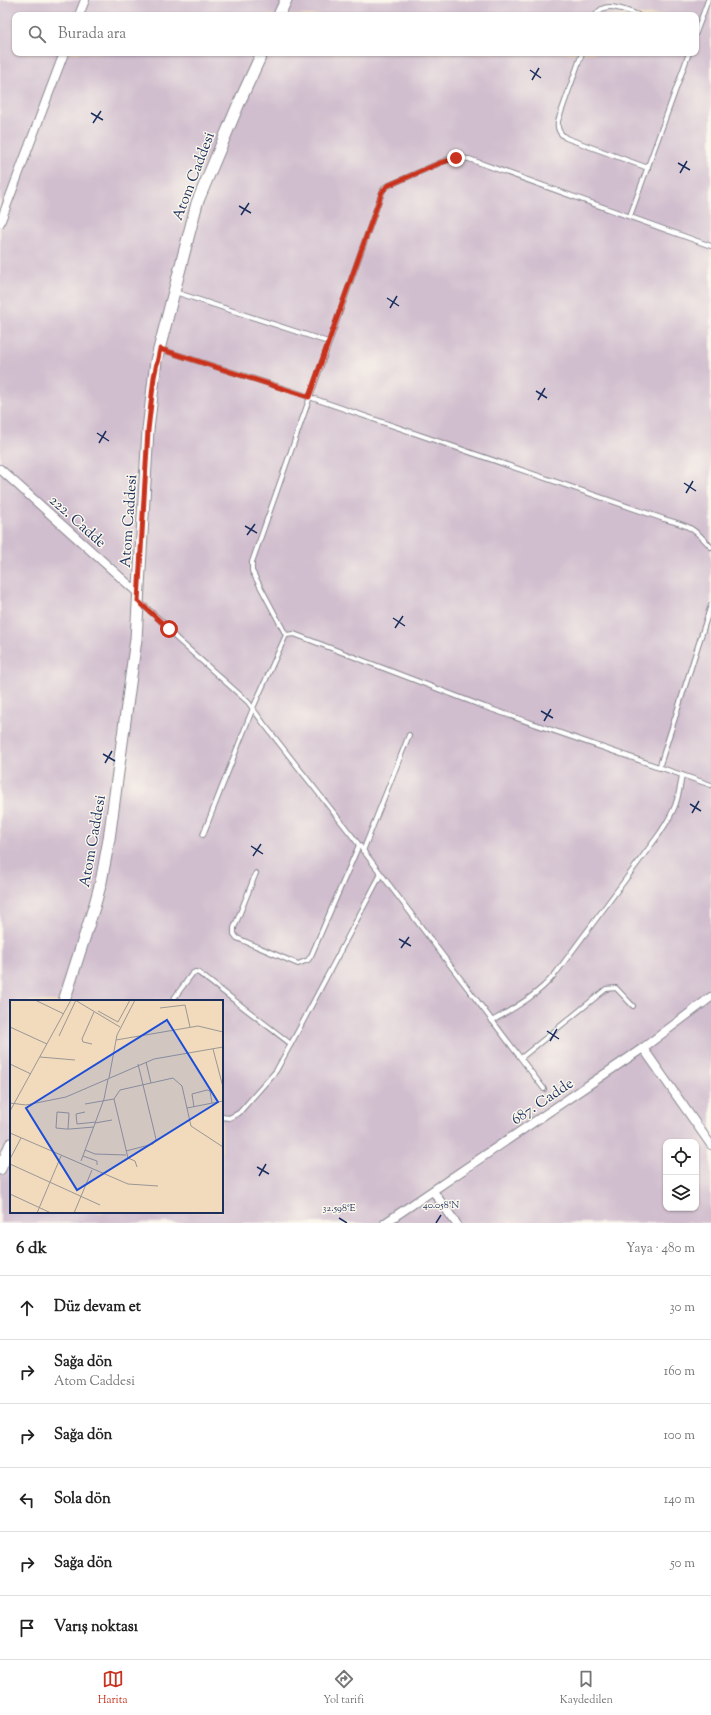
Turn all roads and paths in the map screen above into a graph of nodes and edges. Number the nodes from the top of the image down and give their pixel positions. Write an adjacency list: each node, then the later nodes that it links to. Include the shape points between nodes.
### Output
1 (85, 0): 4 (street)
2 (286, 0): 5 (street)
3 (708, 0): 8 (lane)
4 (80, 12)
5 (280, 12)
6 (599, 12): 7 (lane, via 609,5)
7 (629, 12)
8 (699, 25)
9 (63, 56): 15 (street)
10 (261, 56): 17 (street, Atom Caddesi, via 197,202)
11 (581, 56): 13 (lane, via 558,121 560,134)
12 (688, 56): 13 (lane)
13 (648, 168): 14 (lane)
14 (630, 216): 16 (lane); 18 (lane, via 469,159 451,158 387,186 382,192)
15 (0, 223)
16 (711, 246)
17 (175, 292): 18 (lane); 19 (street, Atom Caddesi)
18 (328, 342): 20 (lane)
19 (160, 349): 20 (lane); 23 (street, Atom Caddesi, via 148,430)
20 (309, 397): 22 (lane, via 685,524 701,535); 25 (lane, via 252,566)
21 (0, 469): 23 (street, 222. Cadde)
22 (711, 547)
23 (138, 597): 26 (lane, via 176,638); 37 (street, Atom Caddesi, via 136,639 109,839 88,929)
24 (711, 605): 28 (lane)
25 (286, 635): 26 (lane); 28 (lane, via 294,634 485,707)
26 (253, 708): 31 (lane); 32 (lane)
27 (409, 735): 33 (lane)
28 (658, 768): 29 (lane)
29 (682, 775): 30 (lane); 40 (lane, via 678,801 673,813 556,973 540,991)
30 (711, 785)
31 (203, 836)
32 (359, 845): 33 (lane); 34 (lane, via 311,956 298,964 237,938 234,934 234,928)
33 (363, 851): 35 (lane)
34 (256, 873)
35 (381, 874): 40 (lane); 41 (lane)
36 (711, 997): 42 (street, 687. Cadde)
37 (64, 1000)
38 (173, 1000): 41 (lane, via 192,974 199,973)
39 (633, 1006): 43 (lane, via 616,988 606,989)
40 (492, 1021): 43 (lane)
41 (291, 1044): 45 (lane, via 276,1070 250,1102 233,1117)
42 (643, 1048): 46 (street); 49 (street, 687. Cadde)
43 (521, 1058): 44 (lane)
44 (544, 1089)
45 (223, 1117)
46 (711, 1145)
47 (10, 1146): 48 (street)
48 (0, 1169)
49 (433, 1192): 50 (street, 687. Cadde); 51 (street)
50 (385, 1223)
51 (456, 1223)

